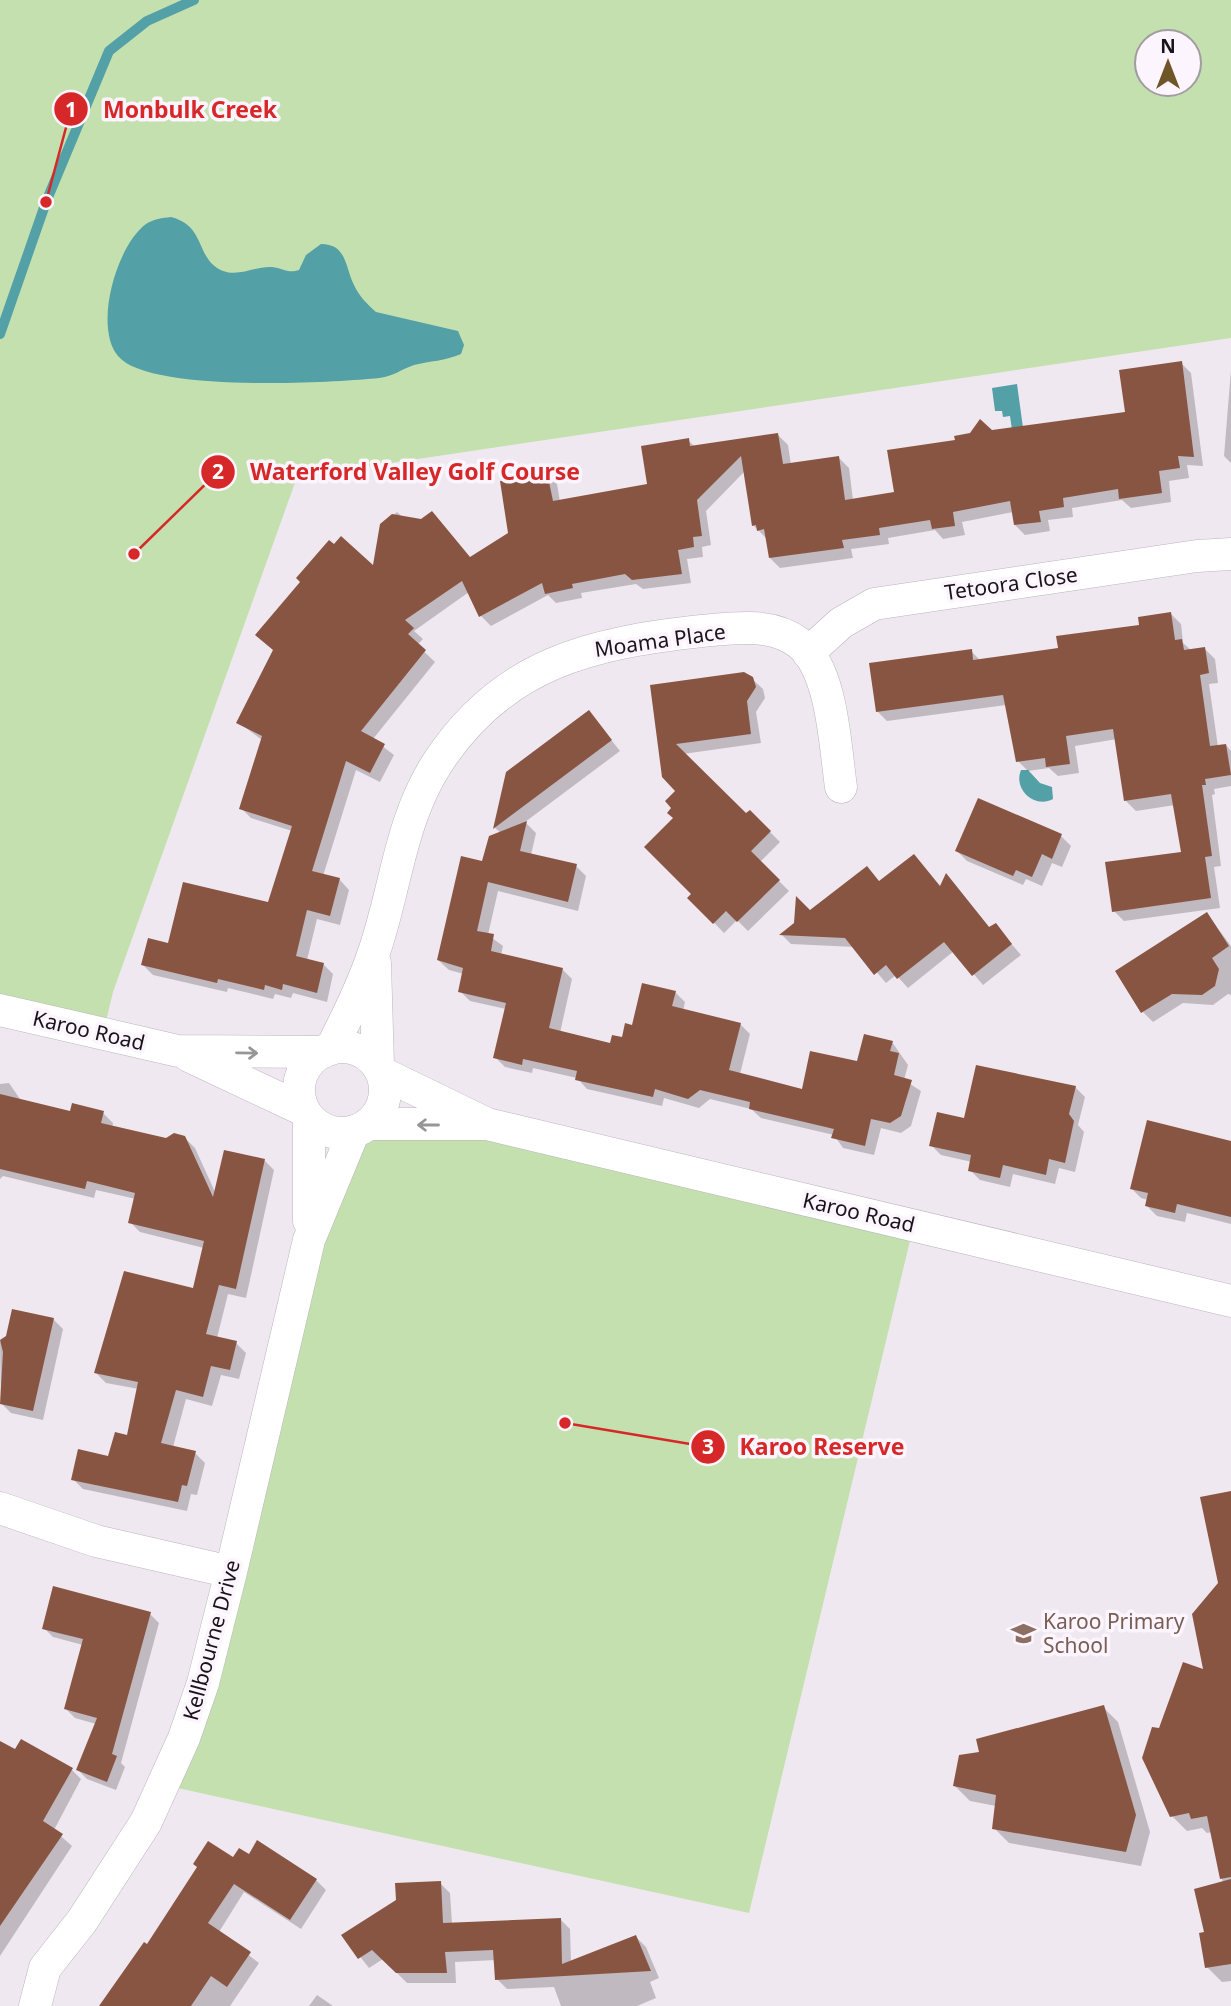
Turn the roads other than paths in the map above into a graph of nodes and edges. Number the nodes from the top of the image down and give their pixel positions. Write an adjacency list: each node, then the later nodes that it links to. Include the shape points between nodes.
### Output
1 (1231, 554): 2 (street, Tetoora Close, via 874,604 841,622)
2 (808, 653): 3 (street, Moama Place, via 826,690); 4 (street, Moama Place, via 790,638 766,628 668,635 597,647 555,661 505,691 452,741 421,793 398,854)
3 (841, 788)
4 (375, 951): 6 (street, Moama Place); 8 (street, Moama Place)
5 (0, 1010): 7 (street, Karoo Road)
6 (327, 1050): 7 (street, Karoo Road, one-way to 6); 8 (street, via 357,1049); 9 (street, via 302,1076 299,1087)
7 (178, 1051): 9 (street, Karoo Road)
8 (380, 1070): 10 (street, Karoo Road); 11 (street, via 385,1096 377,1116)
9 (307, 1114): 11 (street, via 330,1131); 12 (street, Kellbourne Drive)
10 (487, 1124): 11 (street, Karoo Road, one-way to 11); 13 (street, Karoo Road)
11 (361, 1128): 12 (street, Kellbourne Drive)
12 (309, 1240): 15 (street, Kellbourne Drive)
13 (1231, 1301)
14 (0, 1508): 15 (street, via 96,1541)
15 (231, 1572): 16 (street, Kellbourne Drive, via 203,1683 164,1785 119,1866 45,1968)
16 (34, 2006)

